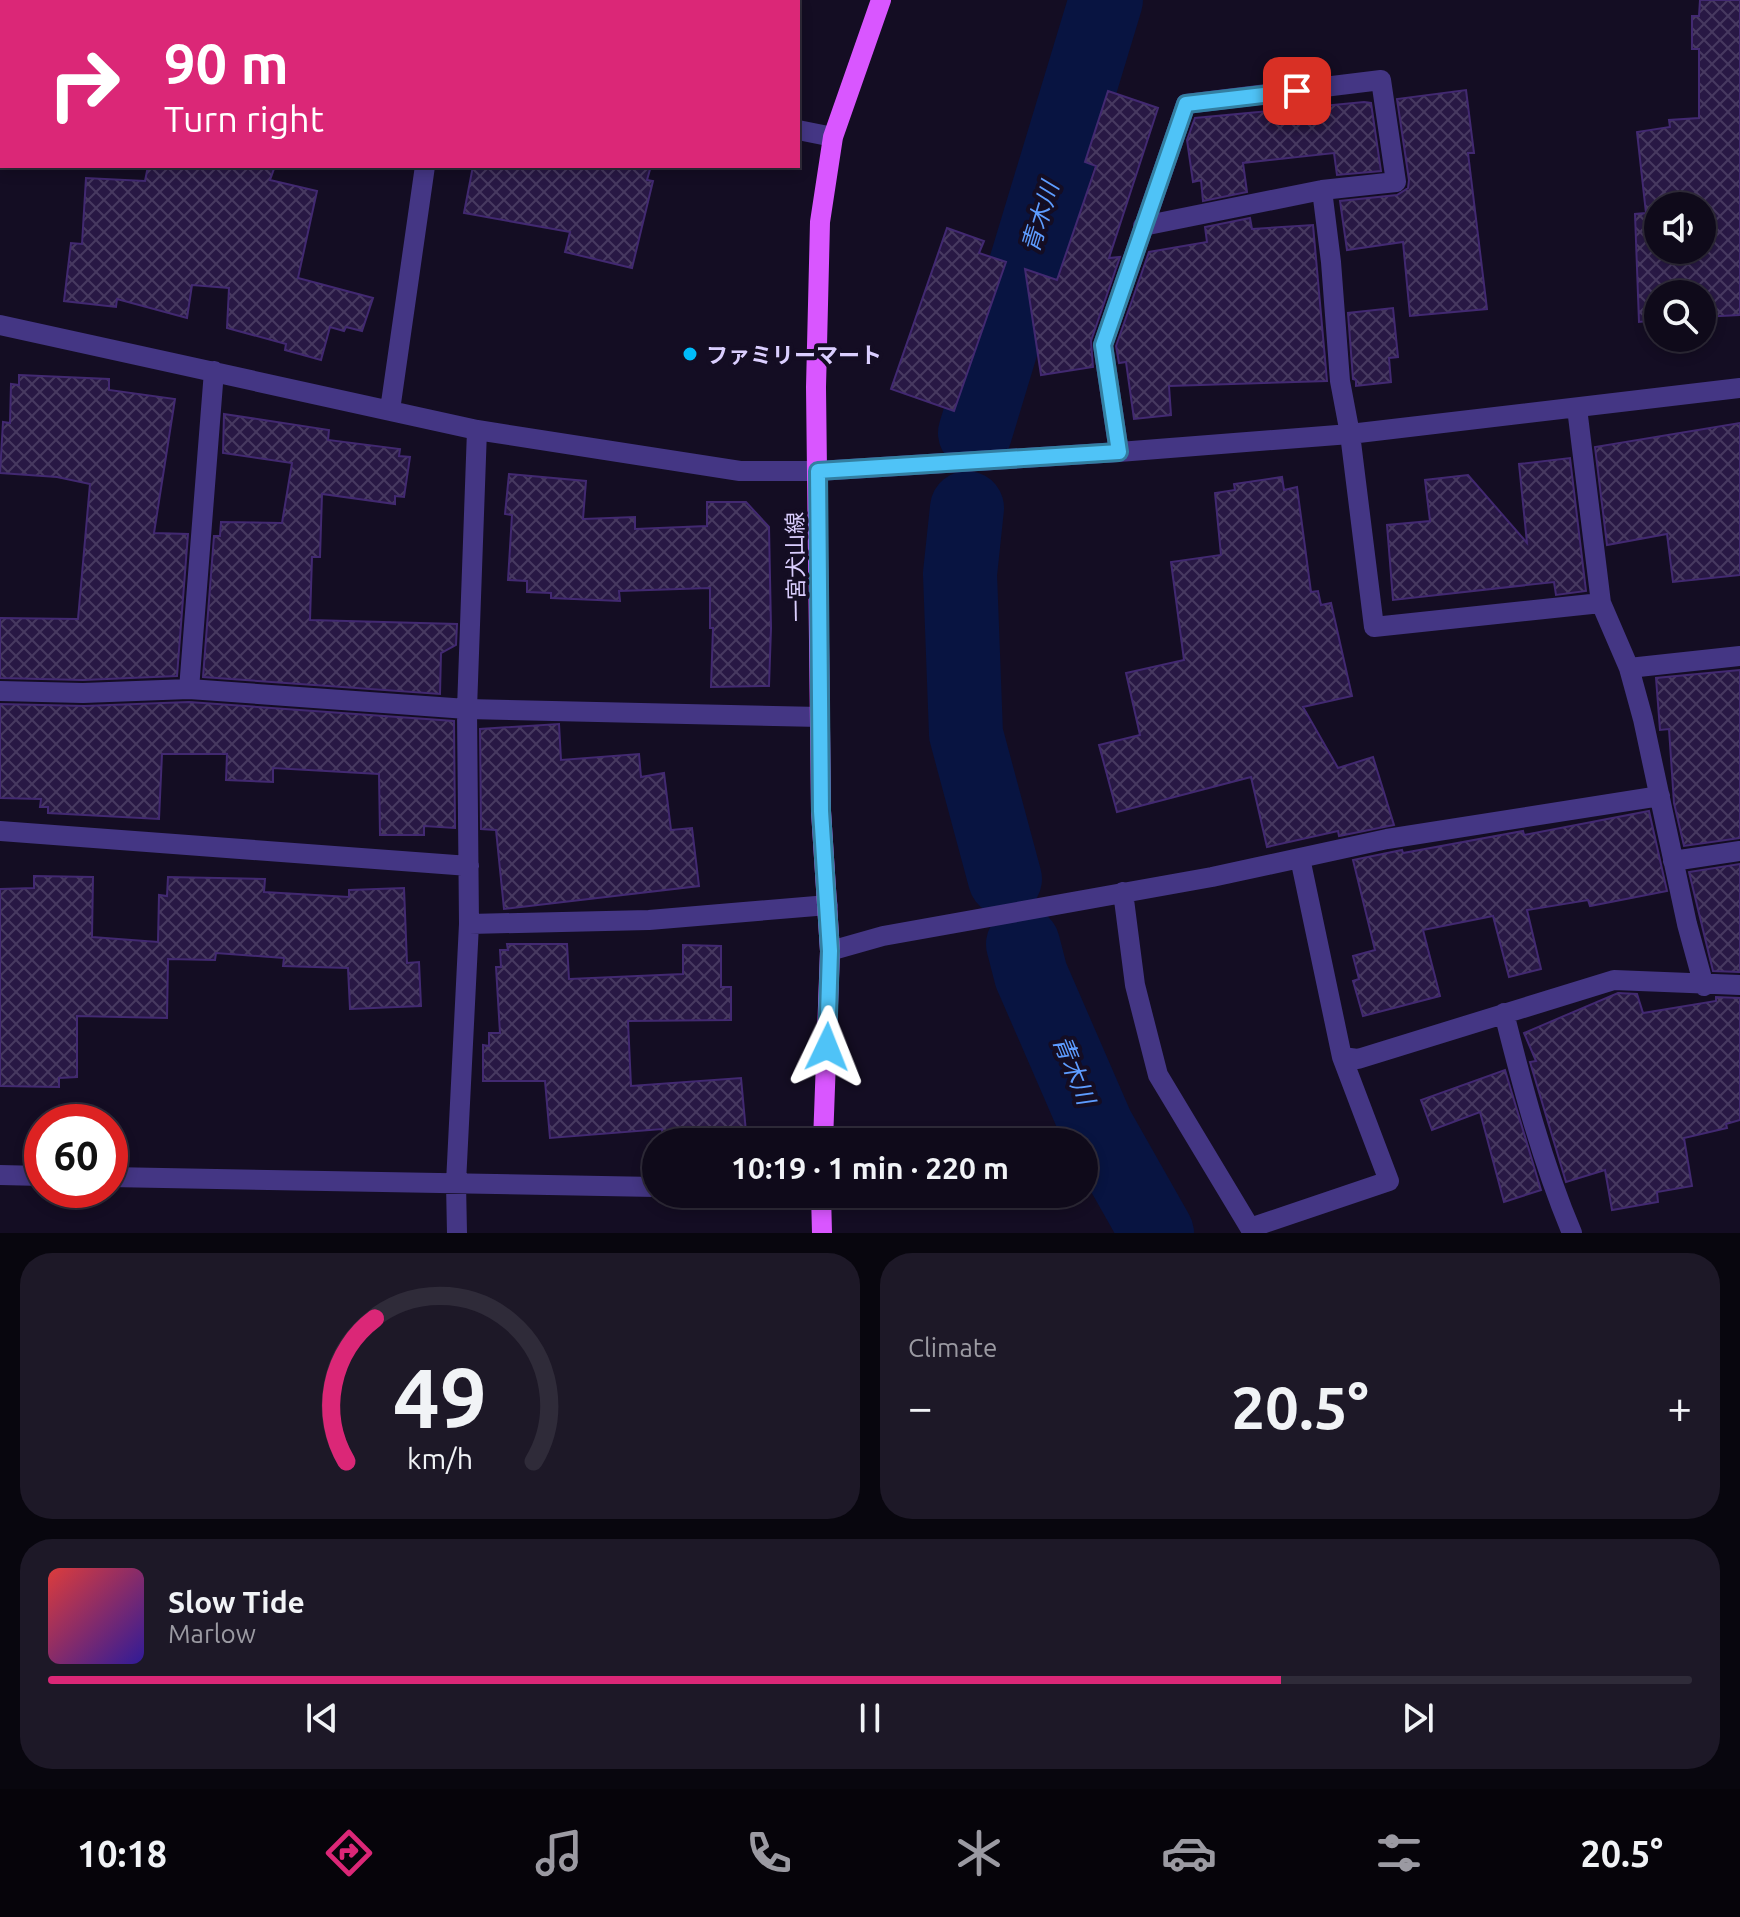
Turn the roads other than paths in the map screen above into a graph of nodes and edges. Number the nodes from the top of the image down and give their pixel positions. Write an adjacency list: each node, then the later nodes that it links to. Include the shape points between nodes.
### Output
1 (881, 0): 3 (main road, 一宮犬山線)
2 (800, 130): 3 (street)
3 (833, 137): 15 (main road, 一宮犬山線, via 820,222)
4 (425, 168): 11 (street)
5 (1322, 190): 6 (street); 6 (street, via 1396,182 1381,80 1186,104); 13 (street)
6 (1143, 226): 14 (street, via 1103,345)
7 (0, 325): 8 (street)
8 (214, 371): 11 (street); 19 (street)
9 (1740, 388): 10 (street)
10 (1577, 408): 13 (street); 16 (street)
11 (390, 410): 12 (street)
12 (477, 430): 15 (street, via 740,471); 21 (street)
13 (1350, 434): 14 (street); 16 (street, via 1374,627)
14 (1119, 452): 15 (street)
15 (818, 471): 22 (main road, 一宮犬山線)
16 (1601, 603): 18 (street)
17 (1740, 656): 18 (street)
18 (1629, 668): 23 (street)
19 (189, 689): 20 (street); 21 (street)
20 (0, 691)
21 (467, 709): 22 (street); 28 (street)
22 (820, 717): 30 (main road, 一宮犬山線)
23 (1660, 796): 26 (street); 27 (street)
24 (0, 831): 28 (street)
25 (1740, 851): 27 (street)
26 (1300, 858): 29 (street); 36 (street)
27 (1673, 861): 34 (street)
28 (469, 866): 31 (street)
29 (1123, 892): 32 (street, via 883,936); 36 (street, via 1135,985 1158,1075 1250,1228 1389,1181)
30 (828, 905): 31 (street, via 649,920); 32 (main road, 一宮犬山線)
31 (469, 924): 41 (street)
32 (830, 951): 37 (main road, 一宮犬山線)
33 (1740, 985): 34 (street)
34 (1704, 986): 35 (street, via 1614,980)
35 (1504, 1013): 36 (street, via 1358,1059); 46 (street, via 1534,1131)
36 (1342, 1057)
37 (824, 1128)
38 (0, 1175): 39 (street)
39 (24, 1176)
40 (128, 1177): 41 (street)
41 (456, 1183): 42 (street); 44 (street)
42 (642, 1187)
43 (821, 1208): 45 (main road)
44 (457, 1233)
45 (822, 1233)
46 (1572, 1233)

